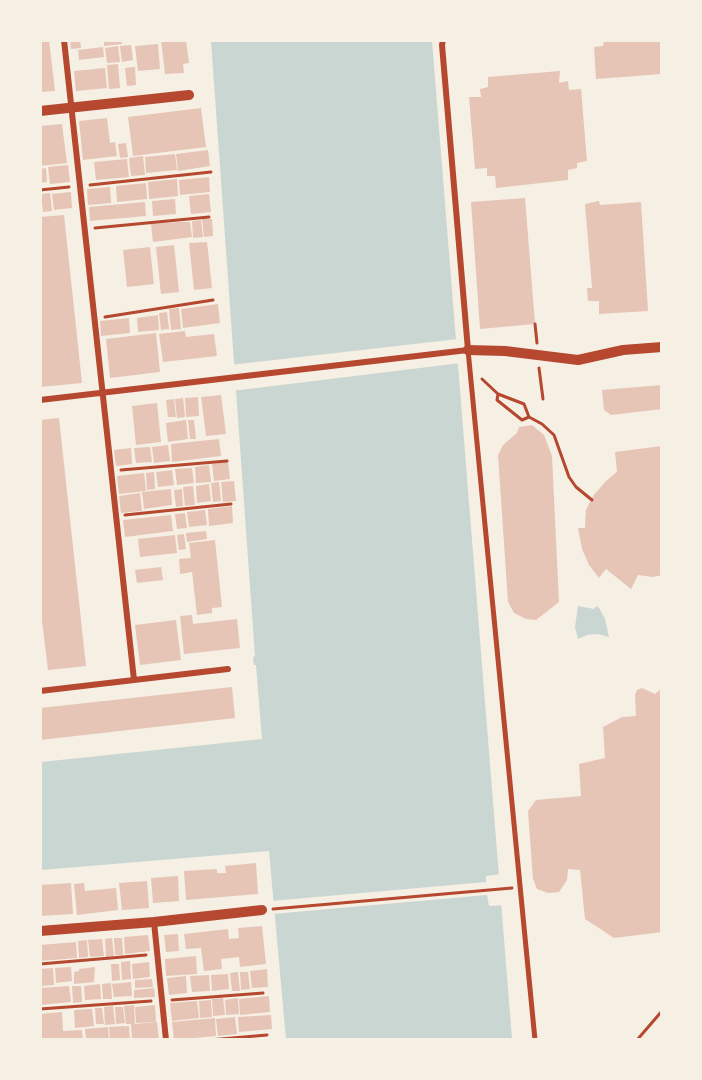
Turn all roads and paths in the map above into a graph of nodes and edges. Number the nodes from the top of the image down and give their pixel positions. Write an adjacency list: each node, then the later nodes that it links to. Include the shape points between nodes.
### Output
1 (64, 40): 4 (street)
2 (443, 40): 14 (street)
3 (189, 95): 4 (street)
4 (72, 108): 5 (street); 7 (street)
5 (40, 111)
6 (211, 172): 7 (path)
7 (80, 186): 8 (path); 10 (street)
8 (40, 190)
9 (209, 217): 10 (path)
10 (85, 229): 12 (street)
11 (213, 300): 12 (path)
12 (95, 318): 16 (street)
13 (662, 347): 14 (street, via 622,350 578,360 506,351)
14 (465, 351): 15 (street); 16 (street)
15 (470, 368): 17 (path); 28 (street)
16 (103, 393): 18 (street); 21 (street)
17 (498, 394): 19 (path, via 524,404); 19 (path, via 497,400 522,420)
18 (40, 400)
19 (529, 417): 22 (path, via 554,435 569,477)
20 (227, 461): 21 (path)
21 (112, 470): 24 (street)
22 (592, 500)
23 (231, 504): 24 (path)
24 (116, 516): 26 (street)
25 (228, 669): 26 (street)
26 (135, 680): 27 (street)
27 (40, 691)
28 (520, 887): 29 (path); 38 (street)
29 (262, 910): 30 (street)
30 (154, 922): 31 (street); 32 (street)
31 (40, 931)
32 (157, 954): 33 (path); 36 (street)
33 (40, 964)
34 (662, 1011): 39 (path)
35 (267, 1035): 37 (path)
36 (166, 1040)
37 (208, 1040)
38 (536, 1040)
39 (637, 1040)

